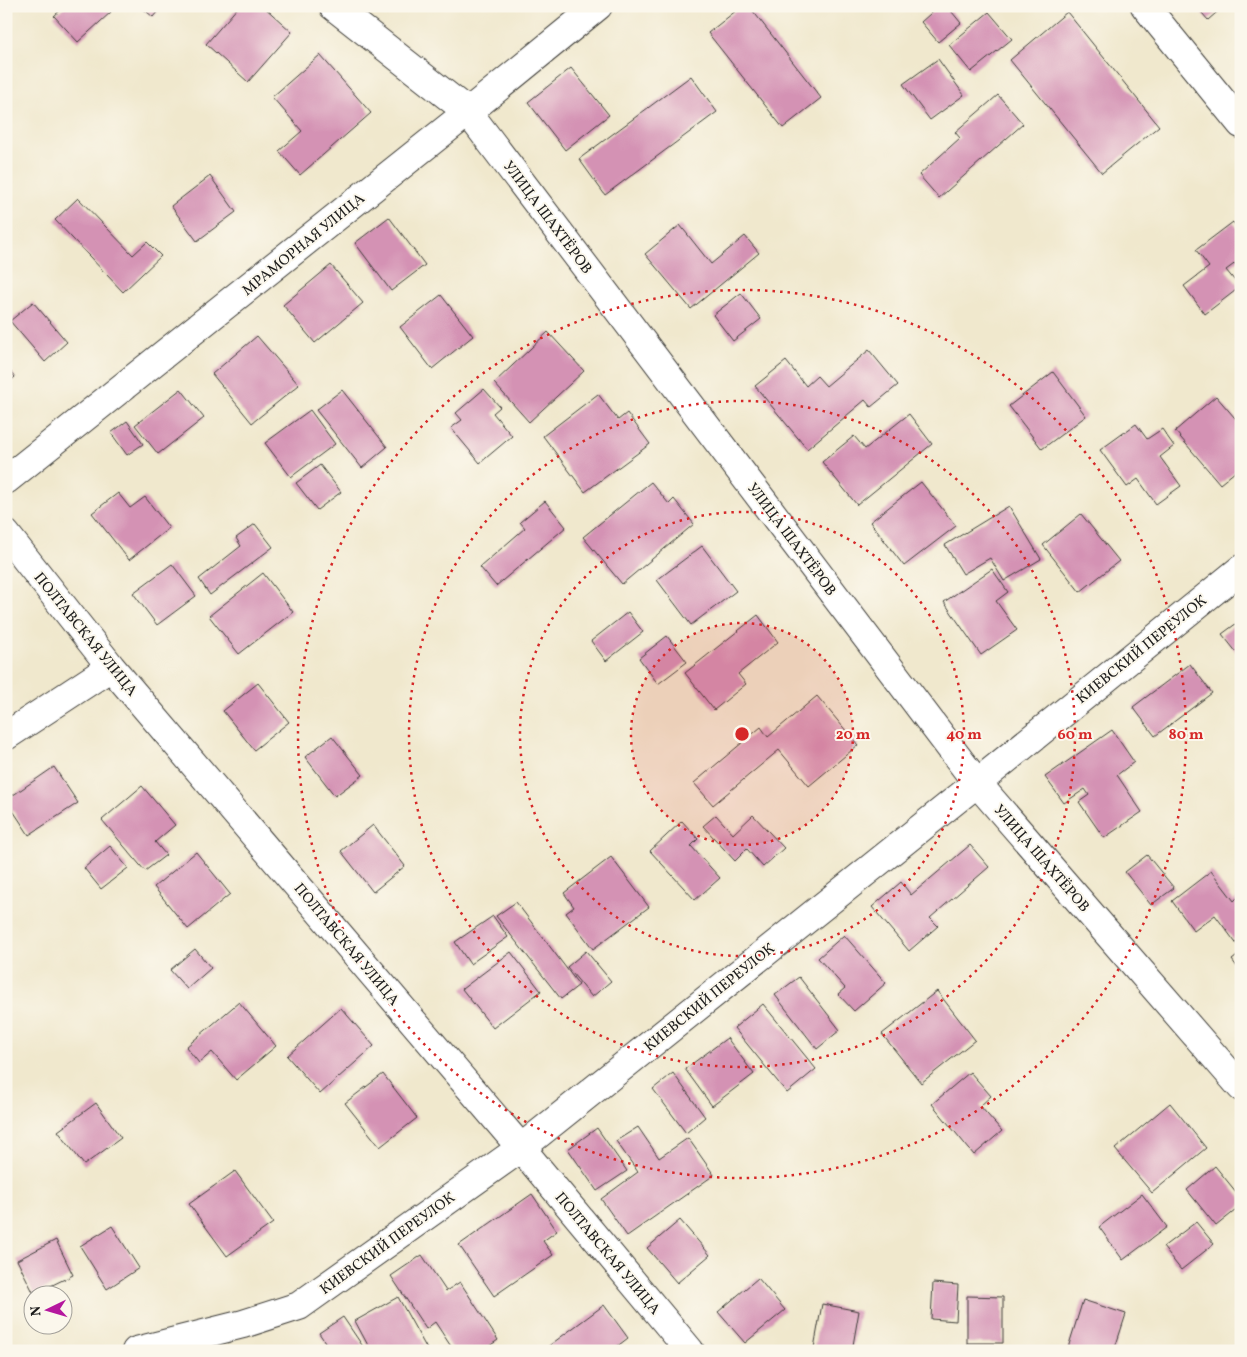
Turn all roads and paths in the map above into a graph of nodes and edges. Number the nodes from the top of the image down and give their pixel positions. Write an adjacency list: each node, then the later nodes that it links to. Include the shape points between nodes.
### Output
1 (333, 6): 4 (street, УЛИЦА ШАХТЁРОВ)
2 (598, 6): 4 (street, МРАМОРНАЯ УЛИЦА)
3 (1145, 6): 5 (street)
4 (468, 112): 6 (street, МРАМОРНАЯ УЛИЦА); 11 (street, УЛИЦА ШАХТЁРОВ)
5 (1241, 124)
6 (6, 480)
7 (6, 534): 9 (street, ПОЛТАВСКАЯ УЛИЦА)
8 (1241, 569): 11 (street, КИЕВСКИЙ ПЕРЕУЛОК)
9 (111, 667): 10 (street); 13 (street, ПОЛТАВСКАЯ УЛИЦА)
10 (6, 736)
11 (977, 783): 12 (street, УЛИЦА ШАХТЁРОВ); 13 (street, КИЕВСКИЙ ПЕРЕУЛОК)
12 (1241, 1087)
13 (521, 1148): 14 (street, КИЕВСКИЙ ПЕРЕУЛОК, via 299,1306); 15 (street, ПОЛТАВСКАЯ УЛИЦА)
14 (136, 1351)
15 (690, 1351)

